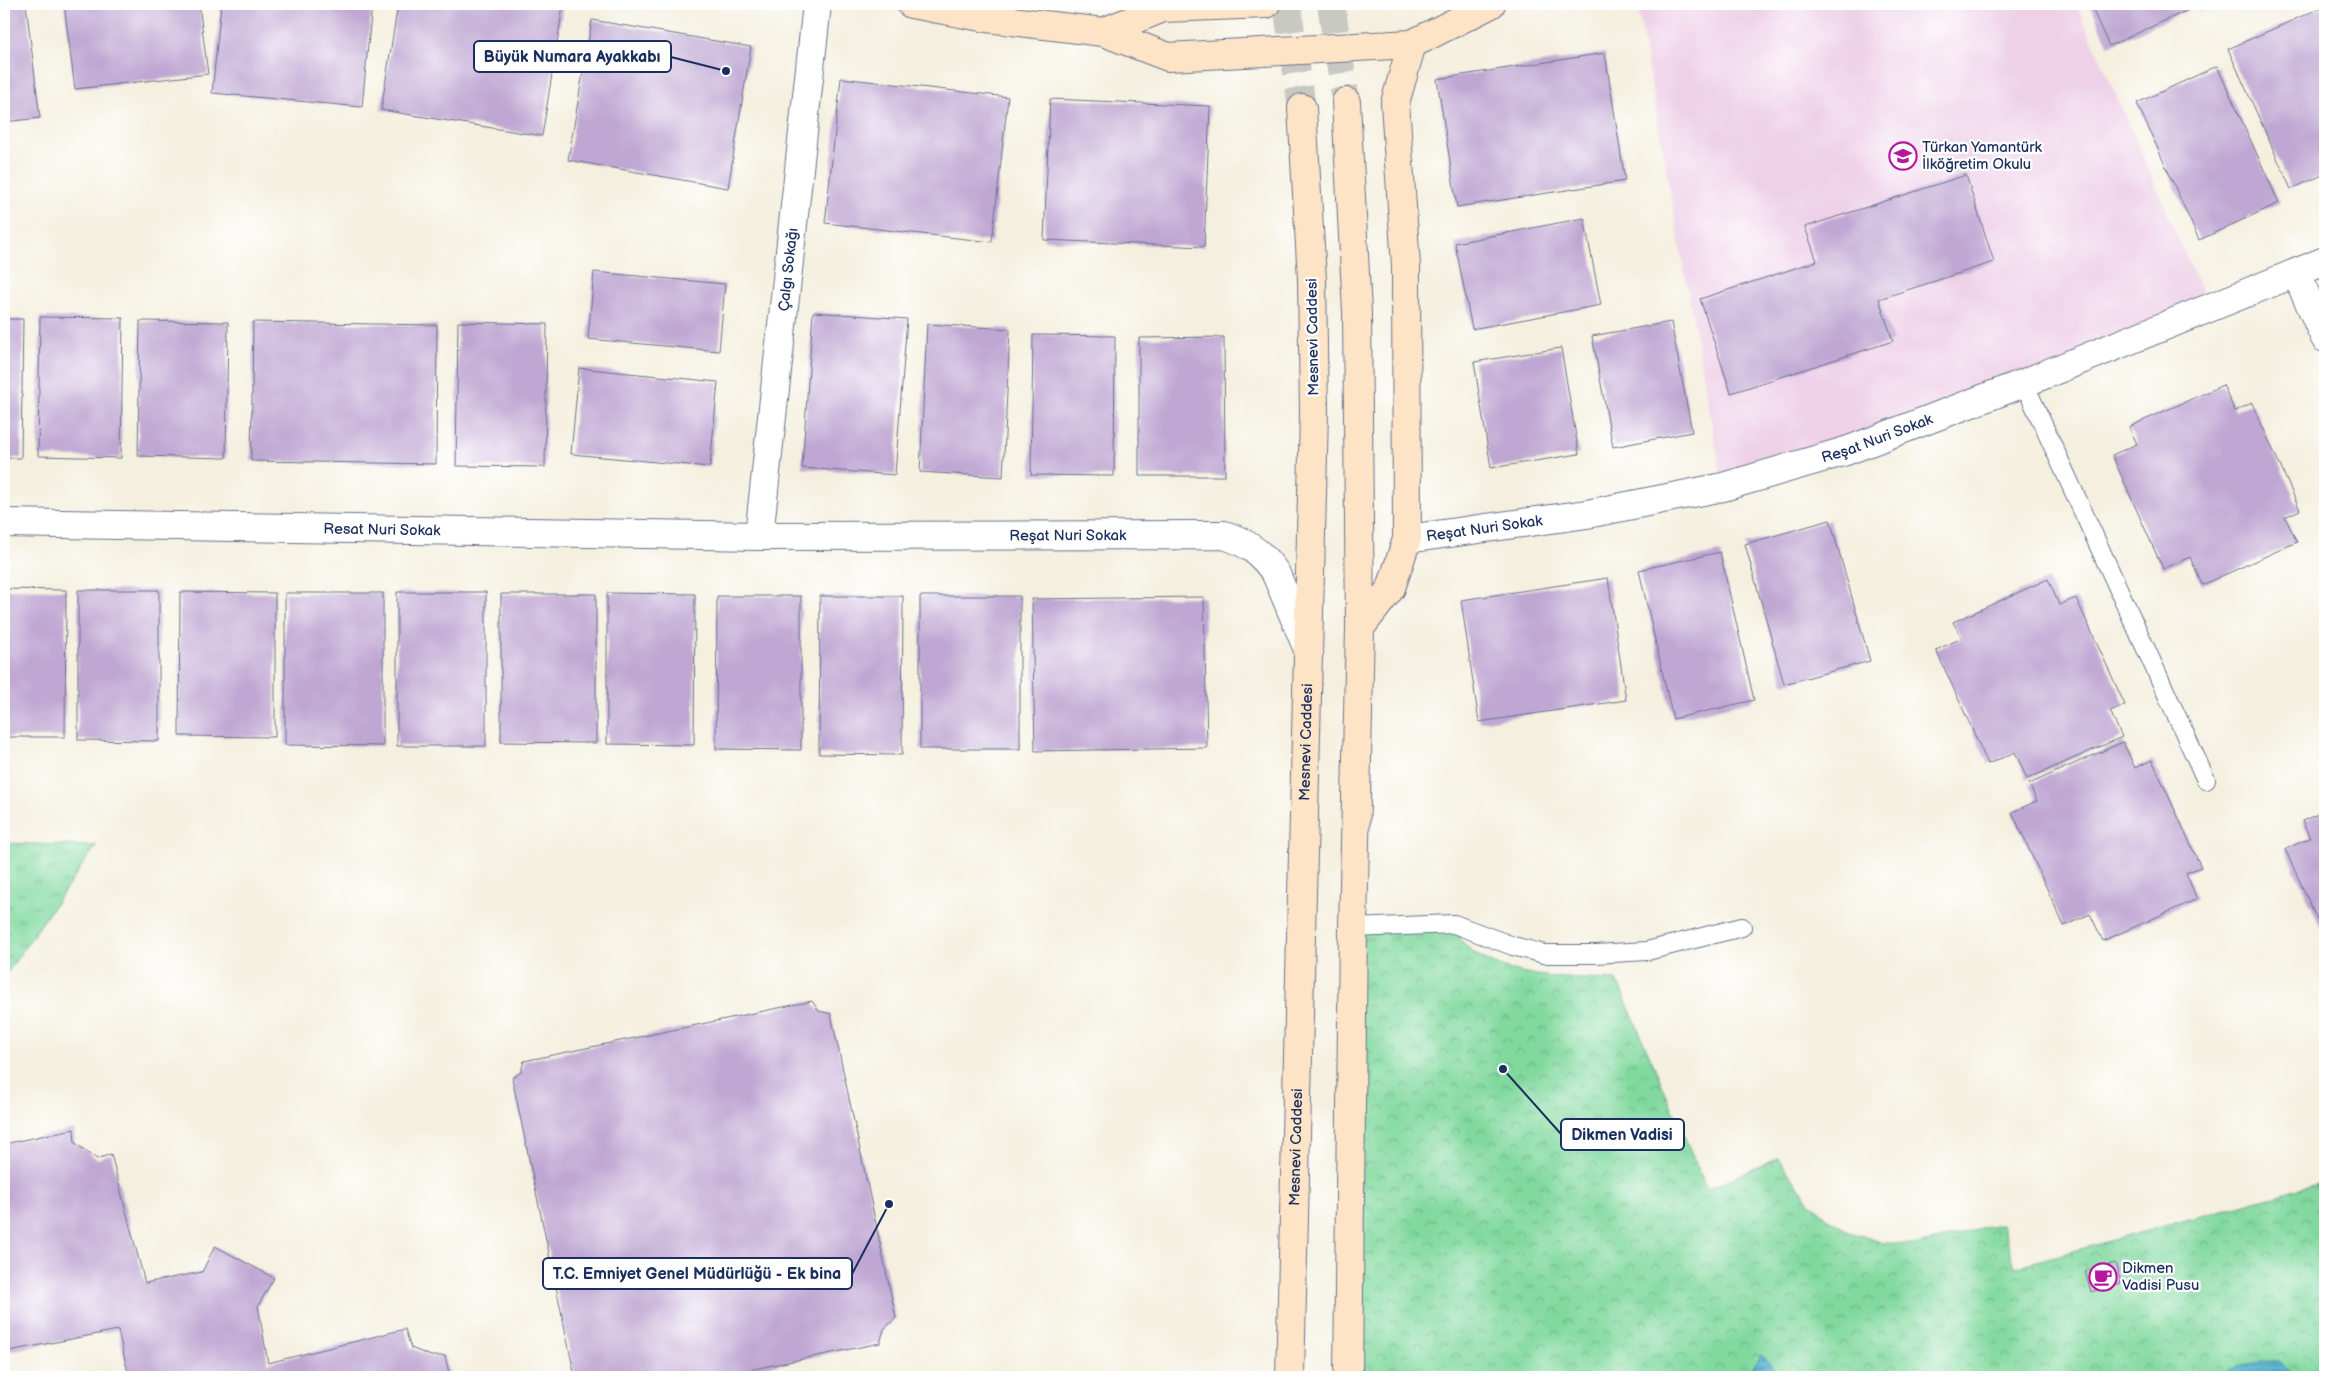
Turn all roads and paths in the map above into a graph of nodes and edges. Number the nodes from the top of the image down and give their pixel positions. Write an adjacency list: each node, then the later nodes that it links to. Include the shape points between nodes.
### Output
1 (817, 4): 15 (street, Çalgı Sokağı)
2 (911, 4): 6 (main road, via 987,18)
3 (1266, 4): 5 (main road)
4 (1492, 4): 7 (main road)
5 (1165, 6): 6 (main road)
6 (1103, 32): 7 (main road, via 1168,57)
7 (1412, 44): 16 (main road, via 1395,103 1406,266)
8 (1346, 102): 17 (main road, via 1357,312)
9 (1302, 108): 18 (main road, Mesnevi Caddesi, via 1312,280 1314,394)
10 (2325, 261): 11 (street, Reşat Nuri Sokak)
11 (2296, 273): 12 (street); 13 (street, Reşat Nuri Sokak)
12 (2325, 338)
13 (2024, 383): 16 (street, Reşat Nuri Sokak, via 1846,451 1723,487 1588,514); 19 (lane)
14 (4, 523): 15 (street, Resat Nuri Sokak)
15 (758, 536): 18 (street, Reşat Nuri Sokak, via 1224,535 1248,545 1270,564)
16 (1407, 539): 17 (main road, via 1391,588)
17 (1360, 628): 20 (main road)
18 (1309, 652): 22 (main road, Mesnevi Caddesi)
19 (2206, 780)
20 (1353, 928): 21 (lane, via 1454,924 1544,954 1647,951); 23 (main road)
21 (1742, 928)
22 (1290, 1377)
23 (1348, 1377)

